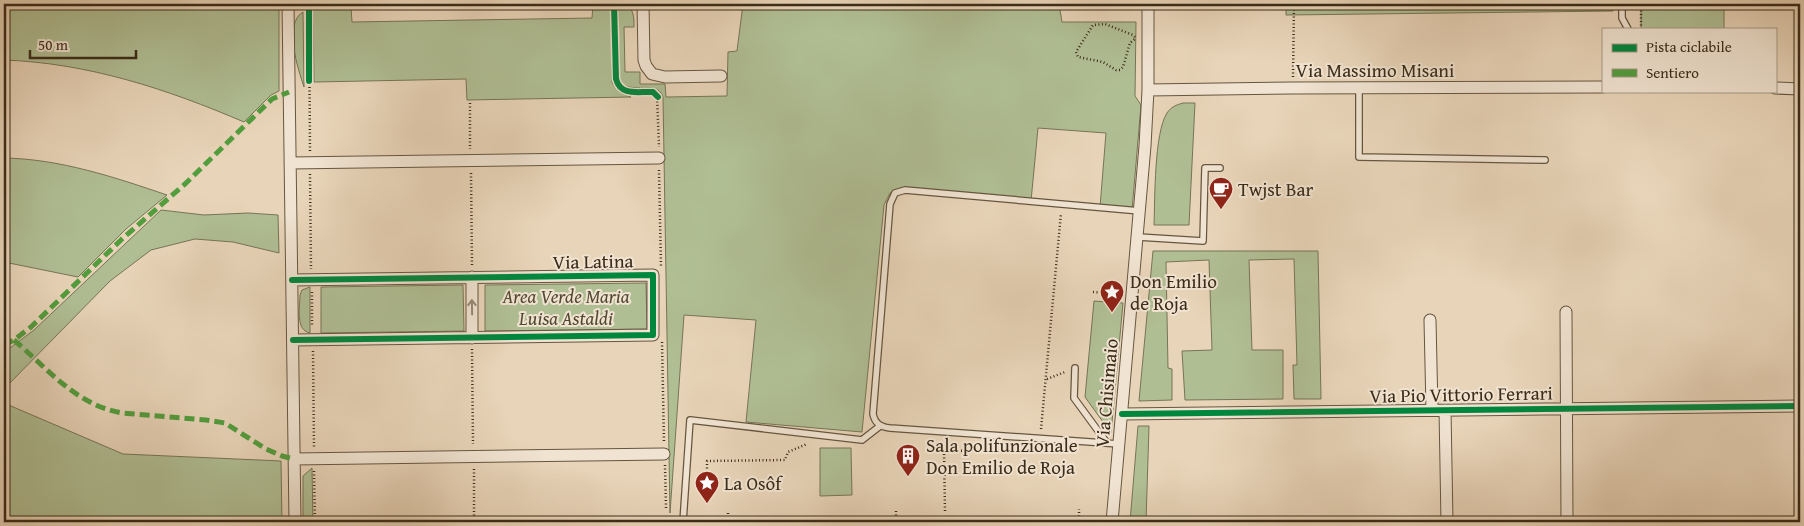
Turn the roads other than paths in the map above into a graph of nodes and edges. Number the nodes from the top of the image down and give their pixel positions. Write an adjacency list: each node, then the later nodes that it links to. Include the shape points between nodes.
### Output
1 (288, 4): 14 (street)
2 (643, 4): 6 (street, via 644,60 652,74 665,77)
3 (1148, 4): 11 (street, Via Chisimaio, via 1142,38)
4 (1622, 4): 5 (lane, via 1622,18)
5 (1627, 28)
6 (721, 76)
7 (1602, 87): 8 (street, Via Massimo Misani)
8 (1359, 88): 11 (street, Via Massimo Misani); 13 (lane, via 1359,157)
9 (1776, 88): 10 (street)
10 (1800, 88)
11 (1148, 90): 16 (street, Via Chisimaio)
12 (659, 158): 14 (street)
13 (1545, 160)
14 (290, 163): 19 (street)
15 (1220, 168): 17 (lane, via 1205,168 1203,242)
16 (1140, 211): 17 (street, Via Chisimaio); 30 (lane, via 905,190 893,196 873,414)
17 (1138, 237): 29 (street, Via Chisimaio)
18 (472, 277): 19 (street, Via Latina); 22 (street, one-way to 18); 22 (street, Via Latina, via 653,275 653,335)
19 (292, 280): 23 (street)
20 (1566, 312): 26 (street, Via Pio Vittorio Ferrari)
21 (1430, 320): 27 (street, Via Pio Vittorio Ferrari)
22 (472, 338): 23 (street, Via Latina)
23 (293, 340): 34 (street)
24 (1076, 368): 31 (lane, via 1074,398)
25 (1800, 406): 26 (street, Via Pio Vittorio Ferrari)
26 (1566, 408): 28 (street, Via Pio Vittorio Ferrari); 39 (street, Via Pio Vittorio Ferrari)
27 (1432, 410): 28 (street, Via Pio Vittorio Ferrari); 29 (street, Via Pio Vittorio Ferrari)
28 (1445, 410): 38 (street, Via Pio Vittorio Ferrari)
29 (1122, 414): 32 (street, Via Chisimaio)
30 (880, 426): 31 (lane); 36 (lane, via 862,440 690,420)
31 (1107, 443): 32 (lane)
32 (1120, 444): 37 (street, Via Chisimaio)
33 (664, 454): 34 (street)
34 (294, 459): 35 (street)
35 (295, 522)
36 (683, 522)
37 (1112, 522)
38 (1447, 522)
39 (1566, 522)

